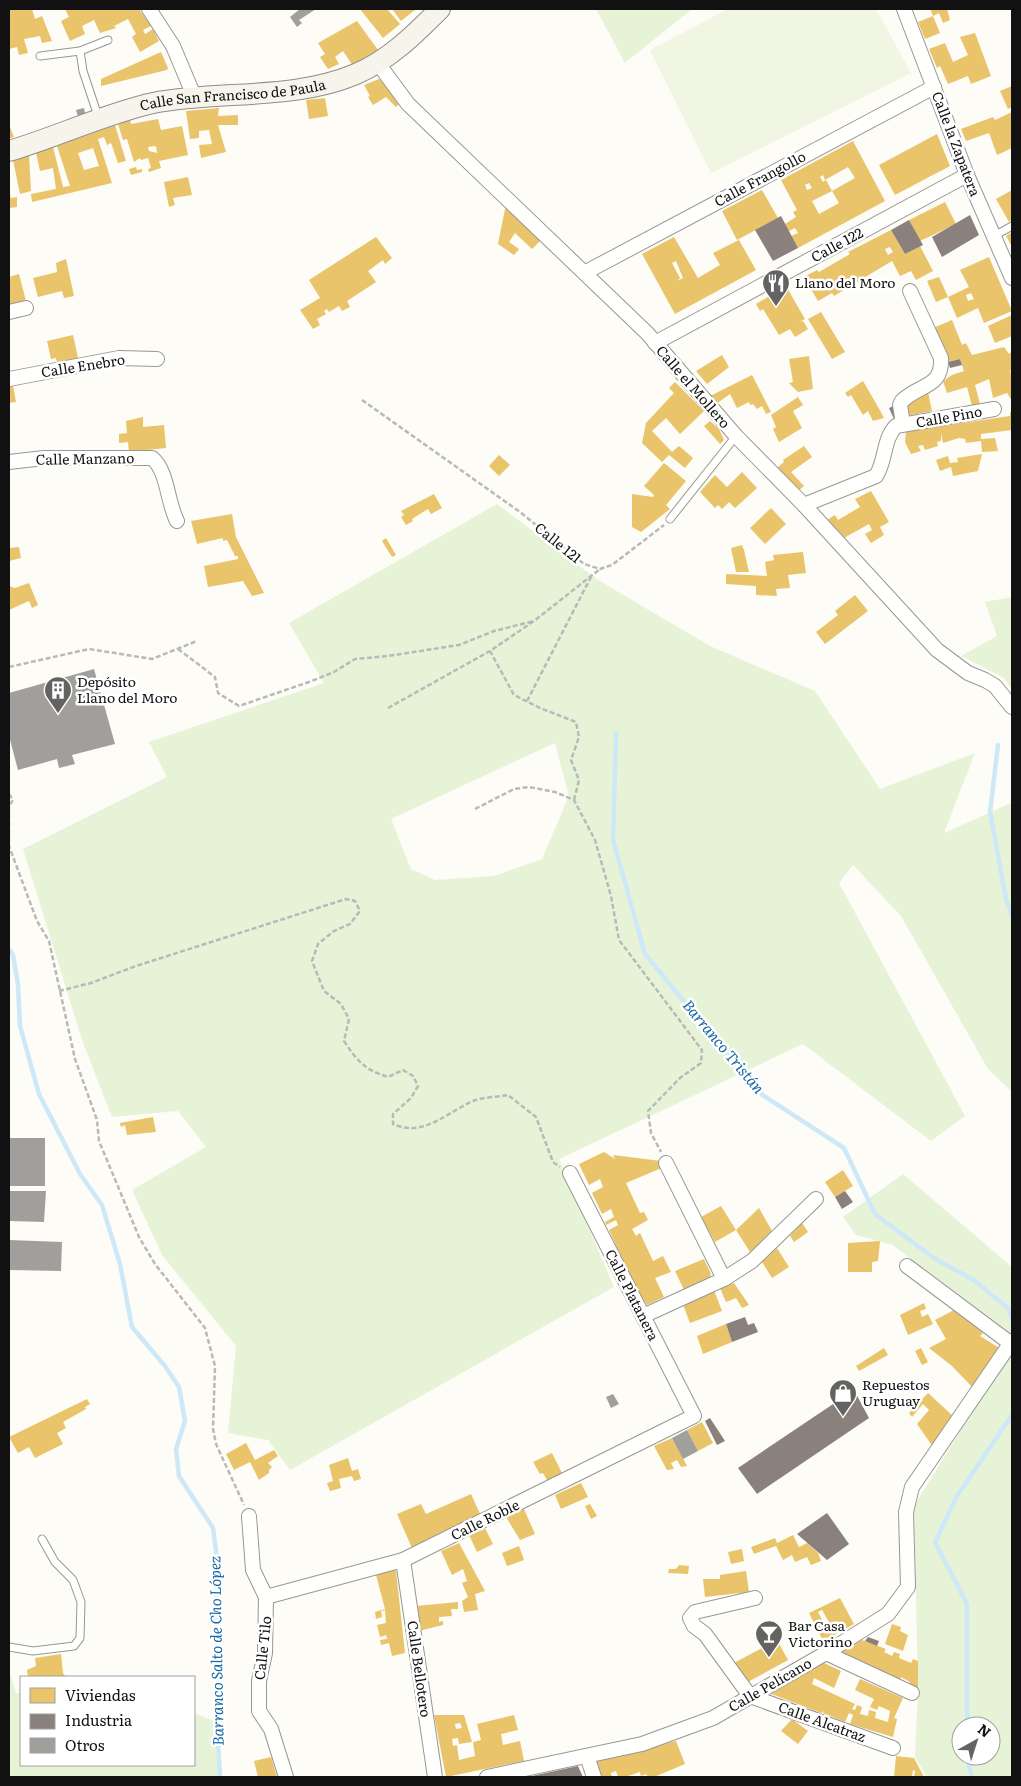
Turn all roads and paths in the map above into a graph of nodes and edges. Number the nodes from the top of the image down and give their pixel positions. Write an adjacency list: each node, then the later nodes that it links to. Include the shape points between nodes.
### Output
1 (150, 9): 9 (street, via 173,46)
2 (440, 9): 7 (main road, Calle San Francisco de Paula, via 407,42)
3 (904, 9): 8 (street, Calle la Zapatera)
4 (108, 40): 5 (lane)
5 (80, 51): 6 (lane); 10 (lane, via 82,71)
6 (40, 56)
7 (377, 62): 9 (main road, Calle San Francisco de Paula, via 332,82 299,90); 15 (street, Calle el Mollero, via 408,104)
8 (934, 87): 12 (street, Calle la Zapatera); 15 (street, Calle Frangollo)
9 (194, 96): 10 (main road, Calle San Francisco de Paula)
10 (99, 119): 11 (main road, Calle San Francisco de Paula)
11 (9, 151)
12 (967, 175): 14 (street, Calle la Zapatera); 20 (street, Calle 122)
13 (1012, 226): 14 (lane)
14 (994, 236): 16 (street, Calle la Zapatera)
15 (586, 272): 20 (street, Calle el Mollero)
16 (1012, 278)
17 (910, 291): 25 (street, Calle Pino, via 941,358 942,367 935,381 902,401)
18 (26, 308): 19 (street)
19 (9, 312)
20 (655, 343): 26 (street, Calle el Mollero)
21 (157, 359): 22 (street, Calle Enebro, via 119,358)
22 (9, 379)
23 (362, 400): 31 (path, Calle 121, via 520,512 584,564)
24 (994, 409): 25 (street, Calle Pino)
25 (904, 424): 28 (street, Calle Pino, via 896,426 889,435 876,476)
26 (736, 436): 28 (street, Calle el Mollero); 29 (lane)
27 (9, 462): 30 (street, Calle Manzano, via 44,458 152,458 159,464)
28 (804, 506): 39 (street, Calle el Mollero, via 937,650 968,673 995,686)
29 (670, 519): 31 (path, via 612,564)
30 (177, 522)
31 (600, 569): 32 (path)
32 (592, 575): 33 (path); 38 (path)
33 (534, 621): 35 (path, via 494,631 459,645 355,659 334,672 239,706 218,693 215,677); 36 (path)
34 (197, 641): 35 (path)
35 (178, 649): 37 (path, via 152,658 88,649)
36 (490, 651): 38 (path, via 514,695); 40 (path)
37 (9, 667)
38 (527, 701): 42 (path, via 576,722 579,737 571,760 579,780)
39 (1012, 707)
40 (388, 708)
41 (9, 794): 44 (path, via 13,800 9,806 9,846 37,921 50,941)
42 (574, 800): 43 (path, via 529,787 514,789); 45 (path, via 595,840 619,940 702,1050 701,1063 680,1078 648,1111 651,1133)
43 (474, 809)
44 (59, 991): 46 (path, via 90,984 136,966 346,899 355,901 360,911 350,924 334,931 318,944 312,960 324,991 341,1004 349,1019 344,1041 355,1058 370,1072 388,1078 403,1070 413,1076 418,1086 411,1098 393,1114 393,1124 405,1130 429,1125 474,1101 508,1095 536,1117 552,1162); 53 (path, via 75,1059 96,1120 99,1141 139,1237 155,1264 205,1328 215,1366 213,1429 216,1444)
45 (666, 1162): 49 (street)
46 (570, 1173): 50 (street, Calle Platanera)
47 (816, 1199): 49 (street, via 752,1261)
48 (907, 1266): 51 (street)
49 (724, 1279): 50 (street)
50 (643, 1316): 52 (street, Calle Platanera)
51 (1011, 1342): 59 (street, Calle Pelícano, via 912,1486 906,1512 908,1587 888,1614)
52 (694, 1416): 55 (street, Calle Roble)
53 (249, 1516): 56 (street, Calle Tilo, via 253,1570)
54 (42, 1539): 58 (lane, via 55,1562 73,1580 81,1602 80,1638 74,1646 33,1651)
55 (403, 1560): 56 (street, Calle Roble); 65 (street, Calle Bellotero)
56 (266, 1597): 64 (street, Calle Tilo, via 259,1712 271,1729)
57 (756, 1598): 61 (street, via 695,1612 690,1618)
58 (9, 1647)
59 (826, 1653): 60 (street); 61 (street, Calle Pelícano)
60 (912, 1693)
61 (750, 1696): 62 (street, Calle Alcatraz); 63 (street, Calle Pelícano, via 713,1718 642,1744)
62 (893, 1748)
63 (587, 1756): 66 (street, Calle Pelícano); 67 (street)
64 (286, 1777)
65 (435, 1777)
66 (487, 1777)
67 (594, 1777)

